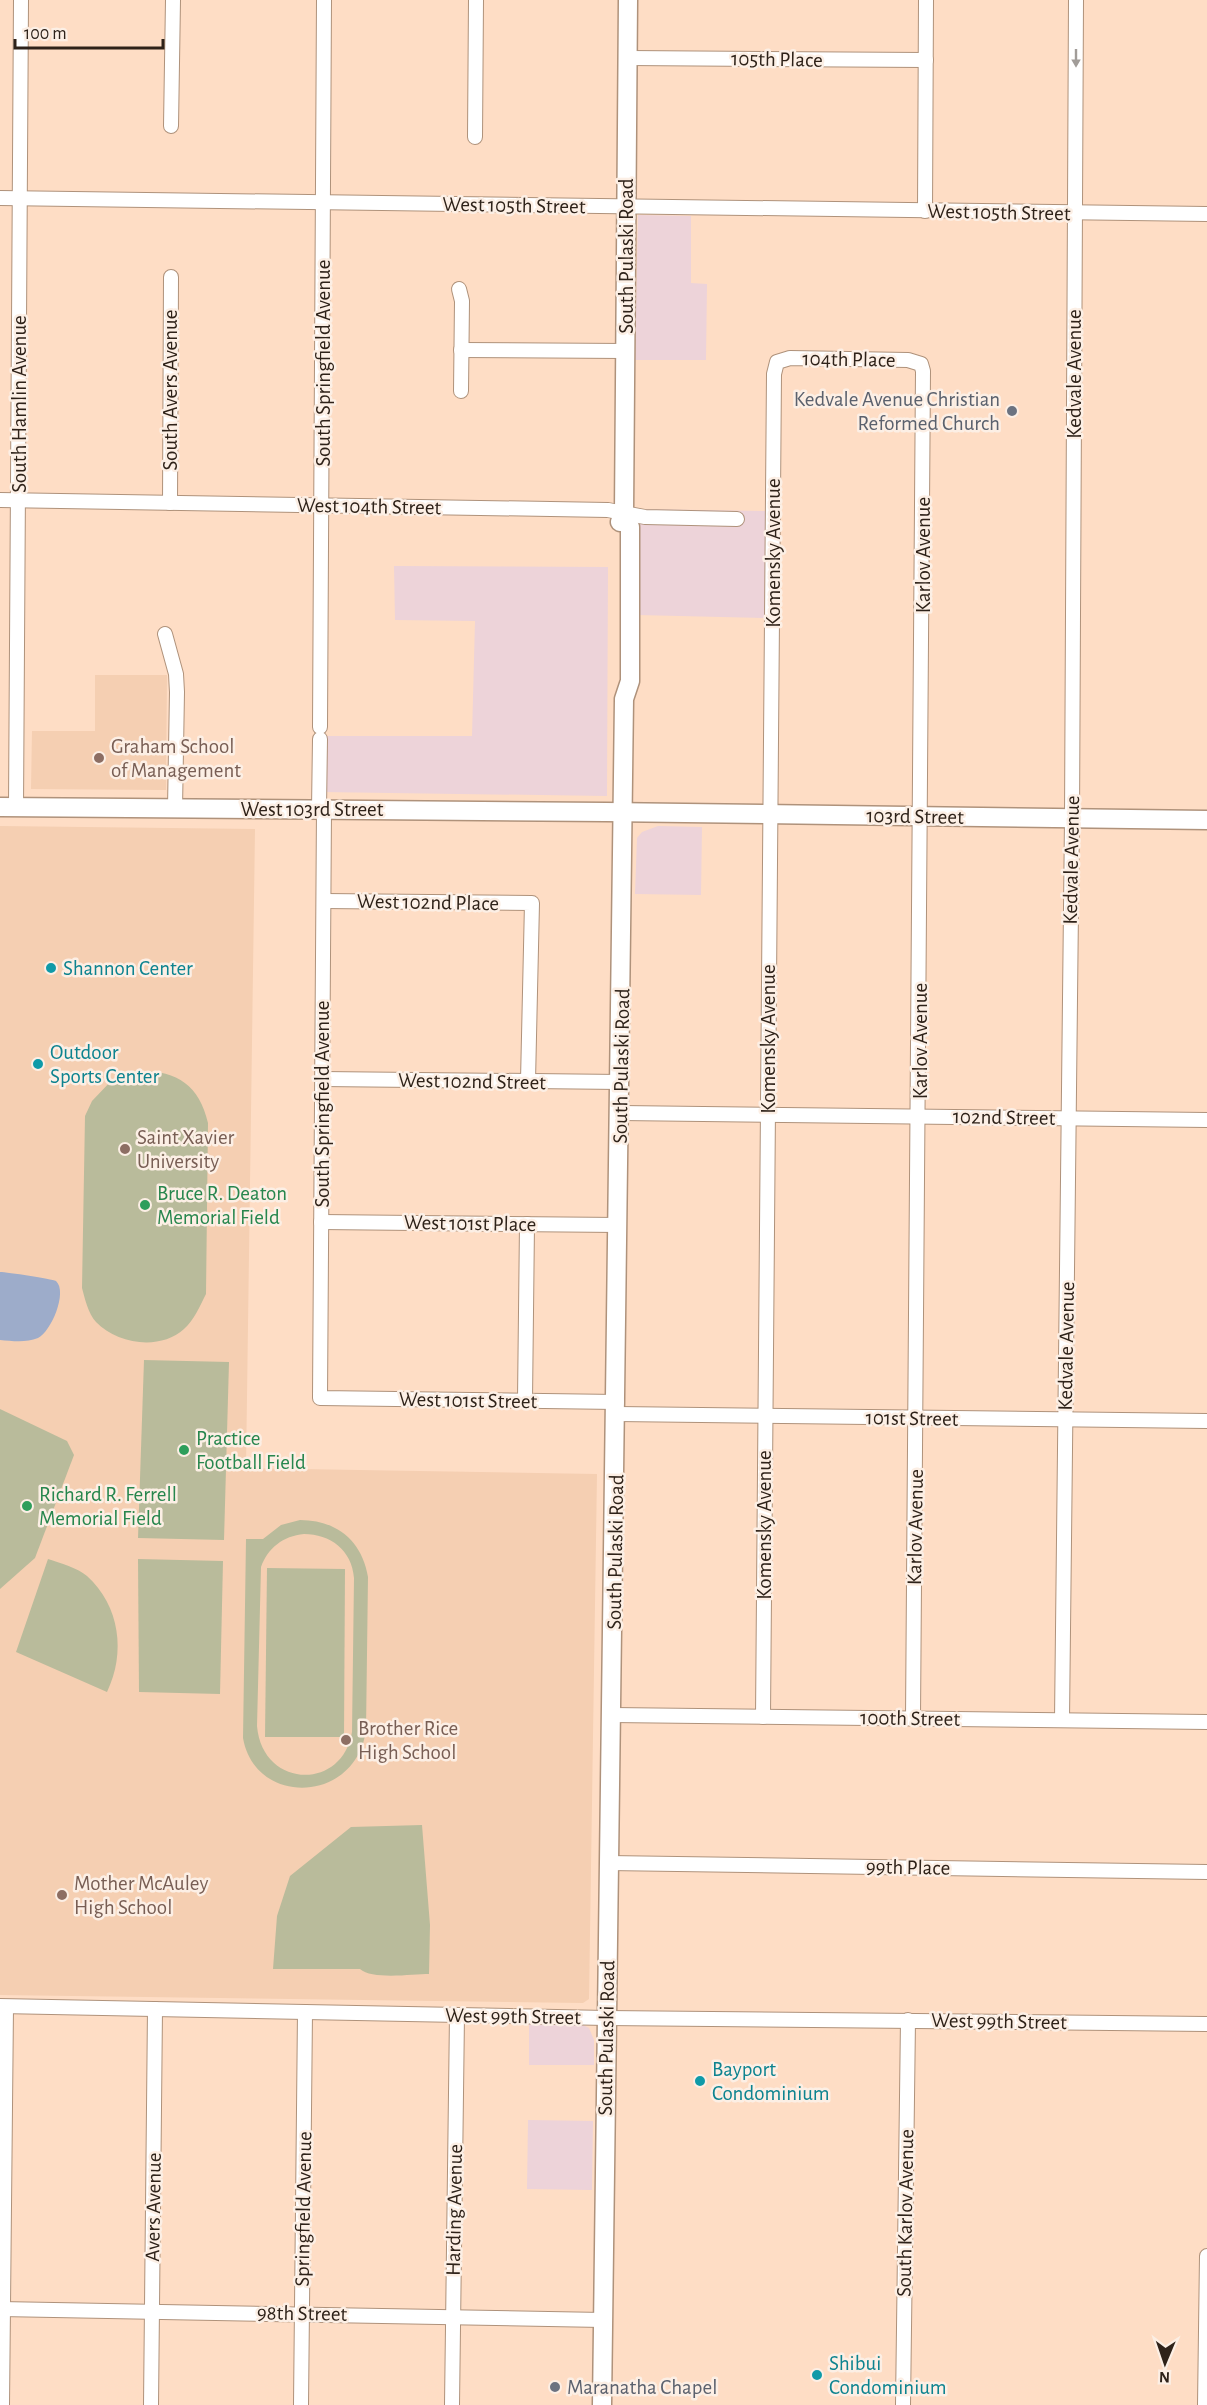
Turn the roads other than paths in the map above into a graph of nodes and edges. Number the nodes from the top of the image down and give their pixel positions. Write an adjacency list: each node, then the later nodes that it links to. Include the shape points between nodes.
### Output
1 (21, 0): 13 (street, South Hamlin Avenue)
2 (173, 0): 10 (street)
3 (324, 0): 14 (street, South Springfield Avenue)
4 (476, 0): 11 (street)
5 (628, 0): 8 (main road, South Pulaski Road)
6 (926, 0): 9 (street)
7 (1076, 0): 17 (street, Kedvale Avenue, one-way to 17)
8 (628, 58): 9 (street, 105th Place); 15 (main road, South Pulaski Road)
9 (926, 60): 16 (street)
10 (171, 126)
11 (475, 137)
12 (0, 198): 13 (street, West 105th Street)
13 (20, 199): 14 (street, West 105th Street); 27 (street, South Hamlin Avenue)
14 (323, 203): 15 (street, West 105th Street); 29 (street, South Springfield Avenue)
15 (626, 207): 16 (street, West 105th Street); 22 (main road, South Pulaski Road)
16 (925, 211): 17 (street, West 105th Street)
17 (1076, 213): 18 (street, West 105th Street); 39 (street, Kedvale Avenue)
18 (1207, 214)
19 (171, 277): 28 (street, South Avers Avenue)
20 (459, 289): 21 (street)
21 (461, 350): 22 (street); 25 (street)
22 (625, 351): 30 (main road, South Pulaski Road)
23 (777, 362): 24 (street, 104th Place, via 790,358); 37 (street, Komensky Avenue)
24 (921, 364): 38 (street, Karlov Avenue)
25 (461, 391)
26 (0, 500): 27 (street, West 104th Street)
27 (18, 501): 28 (street, West 104th Street); 33 (street, South Hamlin Avenue)
28 (170, 503): 29 (street, West 104th Street)
29 (322, 505): 30 (street, West 104th Street); 35 (street, South Springfield Avenue)
30 (624, 513): 31 (street, West 104th Street); 36 (main road, South Pulaski Road, via 630,526 630,681 624,699)
31 (737, 519)
32 (165, 634): 34 (street, via 176,674)
33 (8, 807): 34 (main road, West 103rd Street)
34 (175, 808): 35 (main road, West 103rd Street)
35 (322, 809): 36 (main road, West 103rd Street); 41 (street, South Springfield Avenue)
36 (624, 812): 37 (main road, 103rd Street); 44 (main road, South Pulaski Road)
37 (770, 814): 38 (main road, 103rd Street); 46 (street, Komensky Avenue)
38 (921, 816): 39 (main road, 103rd Street); 47 (street, Karlov Avenue)
39 (1072, 819): 40 (main road, 103rd Street); 48 (street, Kedvale Avenue)
40 (1207, 820)
41 (324, 901): 42 (street, South Springfield Avenue); 43 (street, West 102nd Place, via 532,903)
42 (322, 1079): 43 (street, West 102nd Street); 50 (street, South Springfield Avenue)
43 (528, 1082): 44 (street, West 102nd Street)
44 (621, 1082): 45 (main road, South Pulaski Road)
45 (621, 1113): 46 (street, 102nd Street); 52 (main road, South Pulaski Road)
46 (768, 1114): 47 (street, 102nd Street); 56 (street, Komensky Avenue)
47 (919, 1116): 48 (street, 102nd Street); 57 (street, Karlov Avenue)
48 (1068, 1118): 49 (street, 102nd Street); 58 (street, Kedvale Avenue)
49 (1207, 1120)
50 (321, 1222): 51 (street, West 101st Place); 53 (street, South Springfield Avenue)
51 (527, 1224): 52 (street, West 101st Place); 54 (street)
52 (619, 1225): 55 (main road, South Pulaski Road)
53 (320, 1398): 54 (street, West 101st Street)
54 (525, 1400): 55 (street, West 101st Street)
55 (617, 1408): 56 (street, 101st Street); 60 (main road, South Pulaski Road)
56 (765, 1416): 57 (street, 101st Street); 61 (street, Komensky Avenue)
57 (915, 1418): 58 (street, 101st Street); 62 (street, Karlov Avenue)
58 (1065, 1420): 59 (street, 101st Street); 63 (street, Kedvale Avenue)
59 (1207, 1421)
60 (612, 1715): 61 (street, 100th Street); 65 (main road, South Pulaski Road)
61 (763, 1717): 62 (street, 100th Street)
62 (913, 1718): 63 (street, 100th Street)
63 (1062, 1720): 64 (street, 100th Street)
64 (1207, 1722)
65 (608, 1863): 66 (street, 99th Place); 71 (main road, South Pulaski Road)
66 (1207, 1872)
67 (3, 2007): 68 (street, West 99th Street); 75 (street)
68 (155, 2009): 69 (street, West 99th Street); 76 (street, Avers Avenue)
69 (305, 2012): 70 (street, West 99th Street); 77 (street, Springfield Avenue)
70 (457, 2015): 71 (street, West 99th Street); 78 (street, Harding Avenue)
71 (606, 2018): 72 (street, West 99th Street); 79 (main road, South Pulaski Road)
72 (908, 2020): 73 (street, West 99th Street); 86 (street, South Karlov Avenue)
73 (1207, 2024)
74 (1207, 2256): 80 (street)
75 (1, 2309): 76 (street, 98th Street); 81 (street)
76 (152, 2311): 77 (street, 98th Street); 82 (street, Avers Avenue)
77 (302, 2313): 78 (street, 98th Street); 83 (street, Springfield Avenue)
78 (453, 2316): 79 (street, 98th Street); 84 (street, Harding Avenue)
79 (603, 2320): 85 (main road, South Pulaski Road)
80 (1207, 2325): 87 (street)
81 (2, 2405)
82 (151, 2405)
83 (301, 2405)
84 (452, 2405)
85 (602, 2405)
86 (903, 2405)
87 (1205, 2405)

